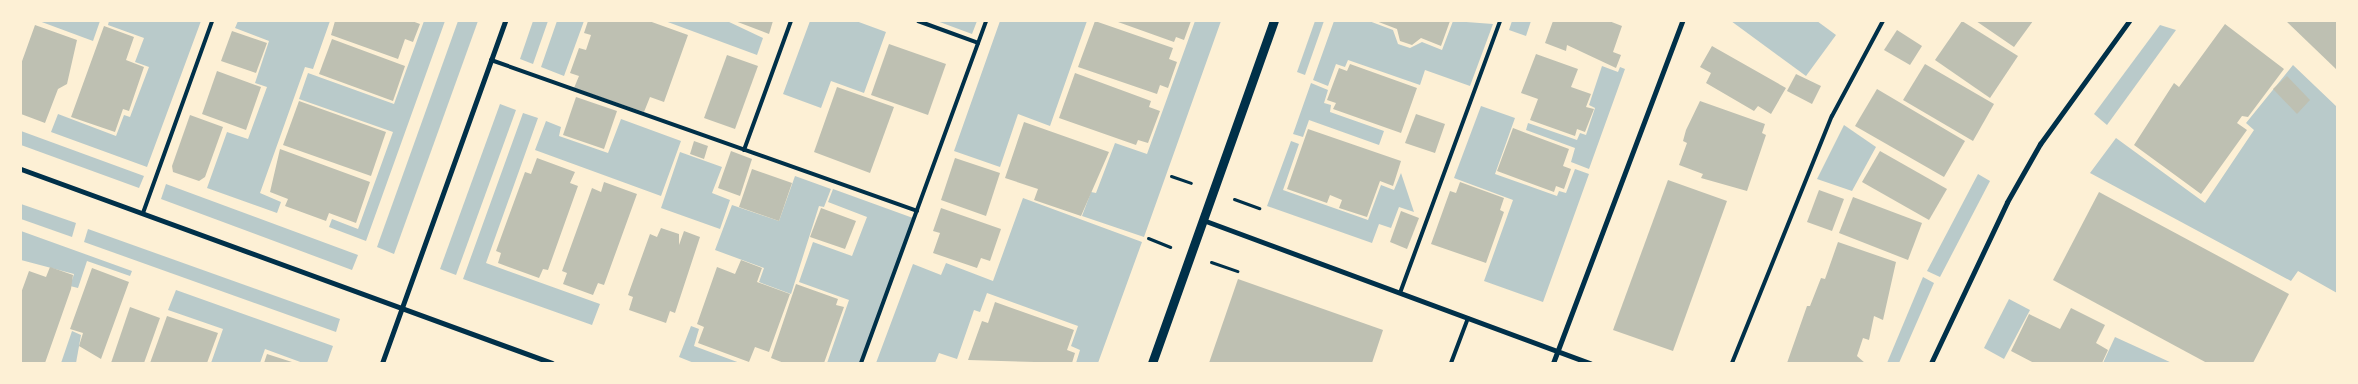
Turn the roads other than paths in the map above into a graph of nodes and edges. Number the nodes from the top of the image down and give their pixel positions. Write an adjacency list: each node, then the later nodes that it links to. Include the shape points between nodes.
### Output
1 (212, 21): 16 (lane)
2 (506, 21): 12 (street)
3 (791, 21): 13 (lane)
4 (918, 21): 11 (lane)
5 (986, 21): 11 (lane)
6 (1274, 21): 17 (street)
7 (1500, 21): 18 (lane)
8 (1682, 21): 21 (street)
9 (1883, 21): 29 (lane, via 1832,116)
10 (2129, 21): 30 (street, via 2040,144 2008,202)
11 (978, 43): 15 (lane)
12 (491, 60): 13 (lane); 19 (street)
13 (744, 150): 15 (lane)
14 (21, 169): 16 (street)
15 (917, 211): 24 (lane)
16 (143, 213): 19 (street)
17 (1203, 220): 18 (street); 25 (street)
18 (1400, 293): 20 (street)
19 (402, 309): 22 (street); 23 (street)
20 (1468, 318): 21 (street); 26 (lane)
21 (1557, 351): 27 (street); 28 (street)
22 (382, 363)
23 (552, 363)
24 (862, 363)
25 (1152, 363)
26 (1451, 363)
27 (1553, 363)
28 (1590, 363)
29 (1732, 363)
30 (1931, 363)

